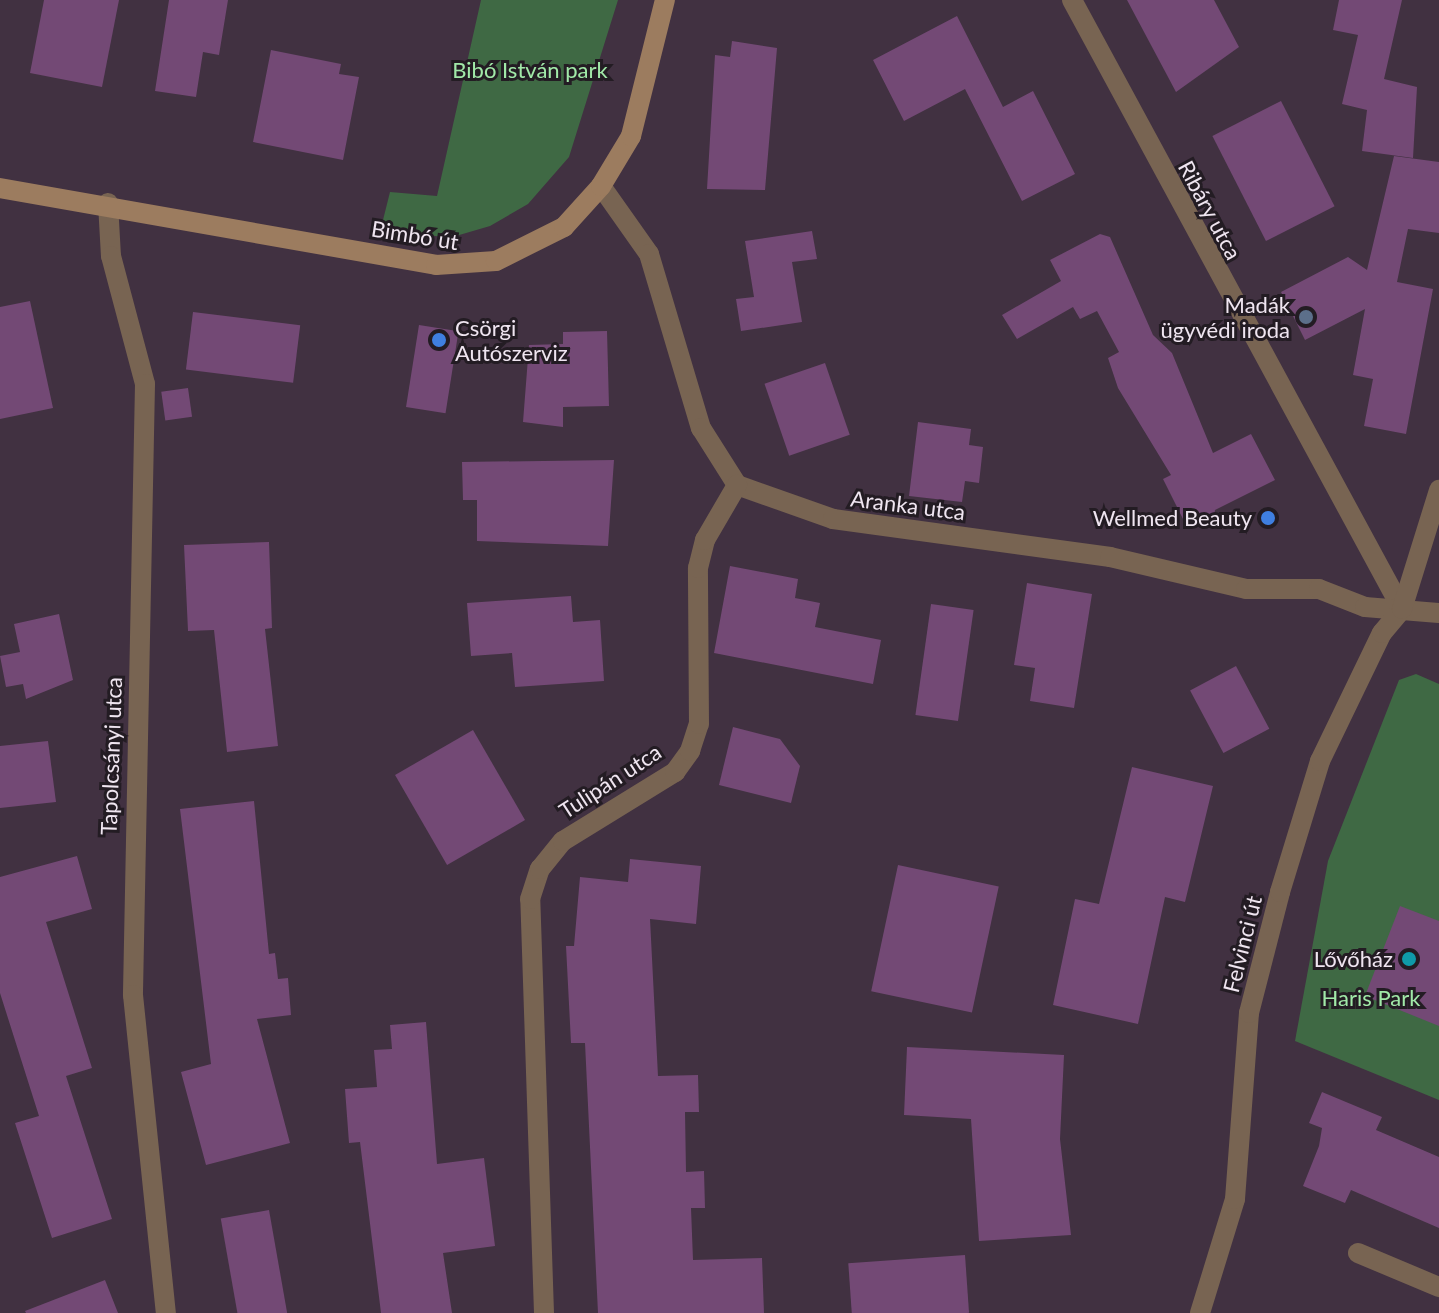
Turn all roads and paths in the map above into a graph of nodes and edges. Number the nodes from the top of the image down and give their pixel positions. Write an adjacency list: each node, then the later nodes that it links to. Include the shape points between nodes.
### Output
1 (665, 0): 3 (street, Bimbó út, via 631,136)
2 (1072, 0): 8 (street, Ribáry utca)
3 (601, 186): 5 (street, Bimbó út, via 547,239 467,267); 6 (street, via 649,254 701,428)
4 (0, 188): 5 (street, Bimbó út)
5 (108, 203): 13 (street, Tapolcsányi utca, via 111,256 145,384 133,995)
6 (737, 485): 8 (street, Aranka utca, via 833,519 1110,557 1246,589 1319,589 1365,607); 14 (street, Tulipán utca, via 705,540 698,568 699,724 690,751 675,772 563,841 540,869 530,899)
7 (1439, 490): 8 (street, Felvinci út)
8 (1402, 609): 9 (street, Aranka utca); 10 (street); 15 (street, Felvinci út, via 1382,633 1320,761 1280,892 1249,1013 1235,1199)
9 (1439, 613)
10 (1439, 626)
11 (1358, 1253): 12 (street)
12 (1439, 1287)
13 (166, 1313)
14 (544, 1313)
15 (1200, 1313)

